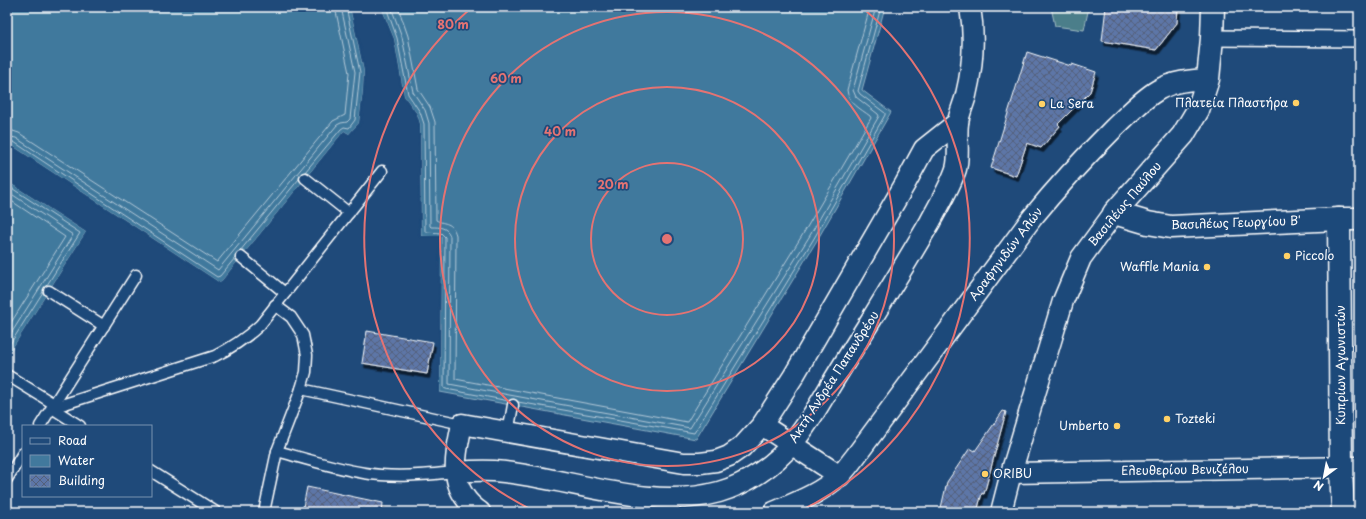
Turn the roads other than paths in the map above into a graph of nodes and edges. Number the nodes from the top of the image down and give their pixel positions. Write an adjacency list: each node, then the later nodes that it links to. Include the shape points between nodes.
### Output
1 (970, 7): 6 (street, Ακτή Ανδρέα Παπανδρέου, via 973,47 971,73)
2 (1213, 7): 3 (street)
3 (1212, 38): 4 (street); 5 (street, Βασιλέως Παύλου)
4 (1359, 38)
5 (1208, 79): 10 (street, Βασιλέως Παύλου, via 1198,110 1183,135); 34 (street, Αραφηνιδών Αλών, via 1176,83 1159,89 1143,100 1080,162 1032,218)
6 (958, 122): 25 (street, via 924,149); 27 (street, Ακτή Ανδρέα Παπανδρέου, via 957,167 940,204 824,397)
7 (382, 171): 9 (lane)
8 (305, 178): 9 (lane)
9 (349, 213): 15 (lane)
10 (1114, 213): 11 (street, Βασιλέως Γεωργίου Β', via 1171,227); 33 (street, Βασιλέως Παύλου, via 1081,258 1063,301)
11 (1349, 219): 30 (street, Κυπρίων Αγωνιστών)
12 (241, 257): 15 (lane)
13 (136, 275): 17 (lane)
14 (49, 291): 17 (lane)
15 (285, 293): 16 (lane)
16 (275, 305): 19 (lane, via 291,317 303,335 307,360); 21 (lane, via 247,337 215,356)
17 (104, 326): 21 (lane)
18 (7, 375): 21 (lane)
19 (301, 389): 22 (lane); 28 (lane)
20 (513, 405): 26 (lane)
21 (53, 406): 23 (lane); 24 (lane)
22 (462, 424): 26 (street); 32 (street)
23 (41, 425)
24 (79, 425)
25 (762, 425): 26 (street, via 742,447 729,456 700,463 667,461); 27 (street)
26 (508, 433)
27 (792, 444): 32 (street, Ακτή Ανδρέα Παπανδρέου, via 759,473 719,492 698,496 646,496 493,471); 34 (street)
28 (277, 451): 32 (lane, via 365,473 410,476); 37 (lane)
29 (22, 456): 35 (lane)
30 (1350, 468): 33 (street, Ελευθερίου Βενιζέλου); 41 (street, Κυπρίων Αγωνιστών)
31 (152, 472): 36 (lane)
32 (456, 472): 38 (street, via 463,495)
33 (1011, 473): 40 (street, Βασιλέως Παύλου)
34 (840, 476): 39 (street, Αραφηνιδών Αλών, via 803,500)
35 (7, 479)
36 (216, 512)
37 (264, 512)
38 (480, 512)
39 (774, 512)
40 (1001, 512)
41 (1343, 512)

